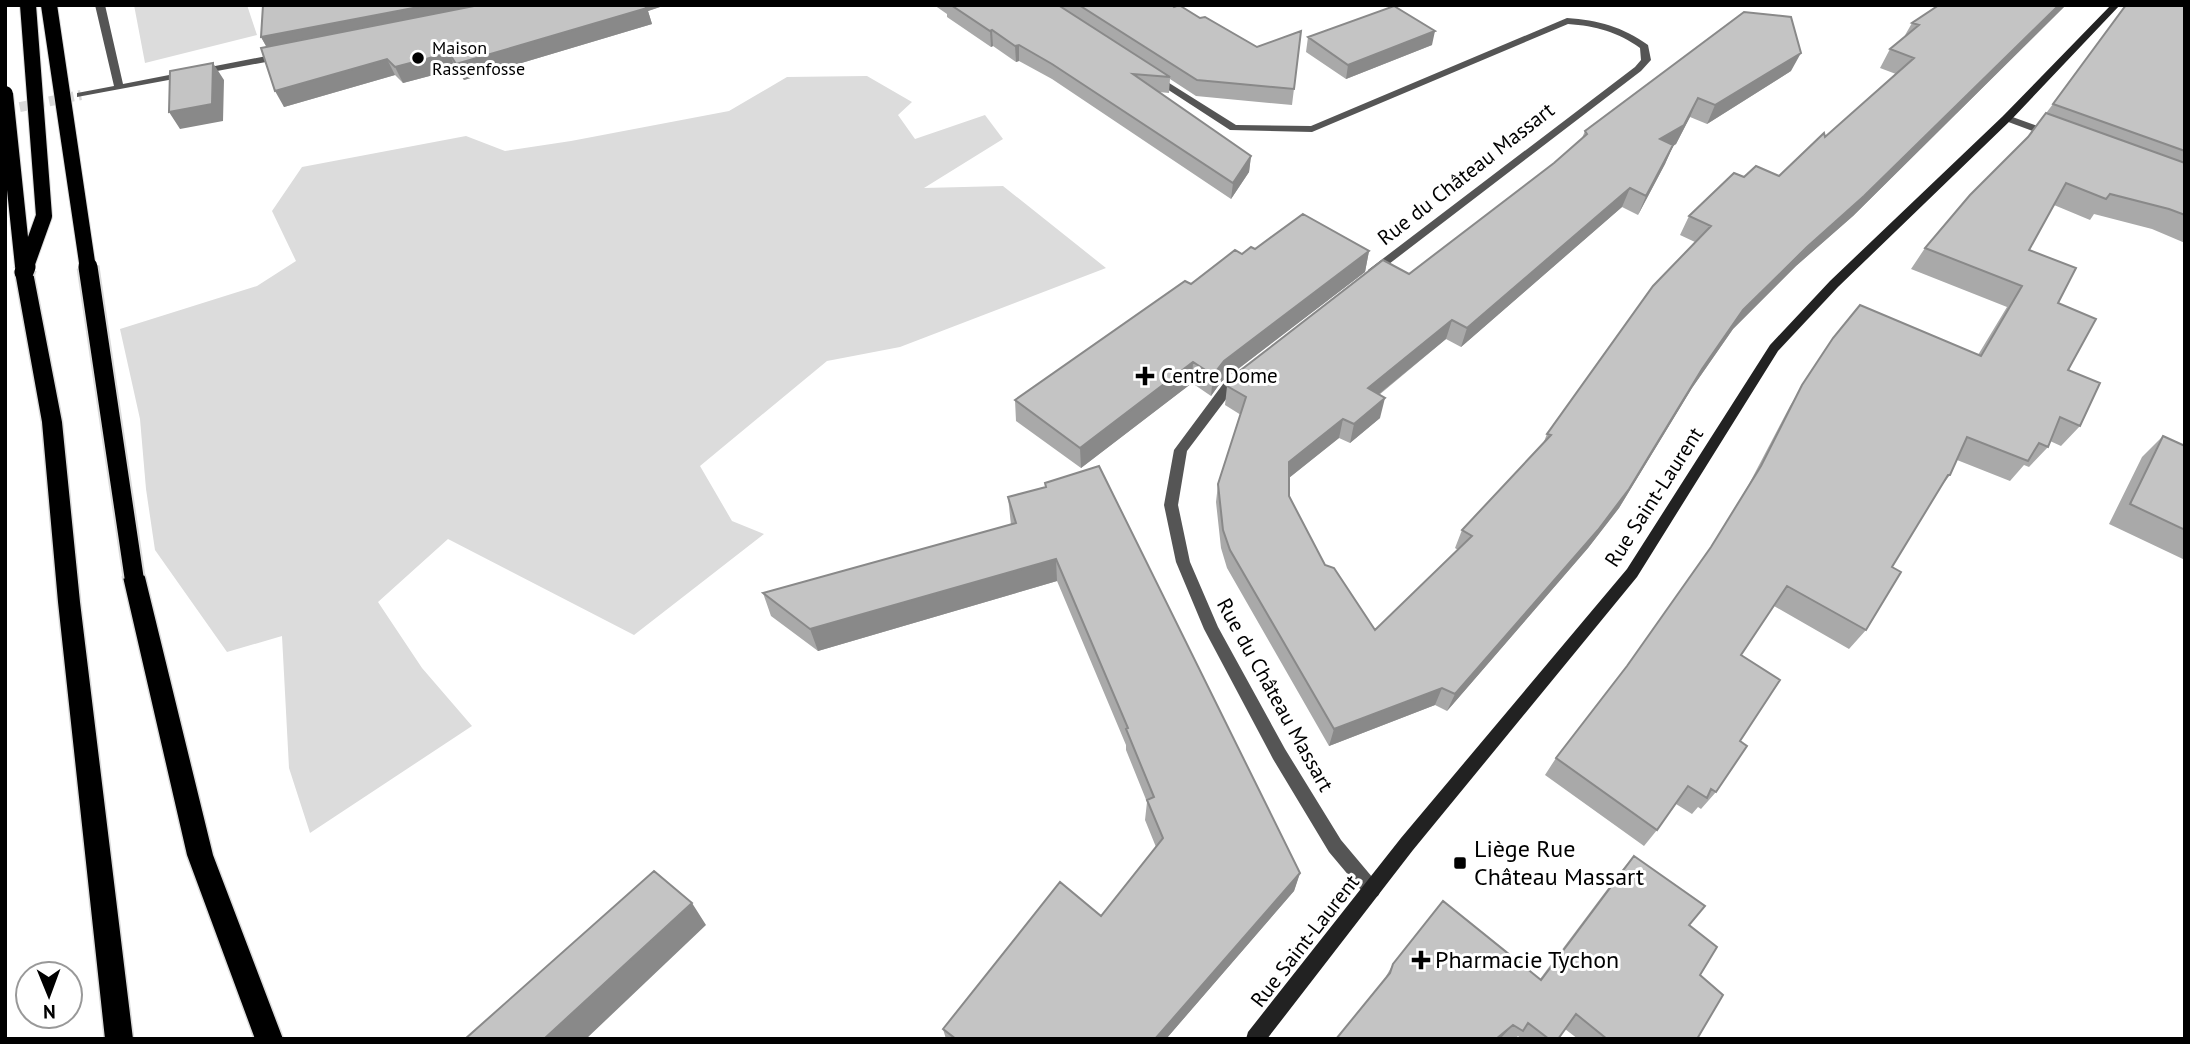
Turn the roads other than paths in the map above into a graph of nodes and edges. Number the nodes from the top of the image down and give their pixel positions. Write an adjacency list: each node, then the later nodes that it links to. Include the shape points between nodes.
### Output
1 (28, 5): 12 (highway, bridge, via 44,216)
2 (49, 5): 17 (highway, bridge, via 134,577 200,855)
3 (100, 5): 7 (street)
4 (2116, 5): 10 (street, Rue Saint-Laurent)
5 (292, 54): 7 (street)
6 (1145, 72): 13 (street, Rue du Château Massart, via 1234,128 1311,129 1567,21 1600,23 1628,33 1645,47 1646,60 1637,69)
7 (119, 87): 9 (street)
8 (5, 94): 12 (highway, bridge)
9 (81, 94)
10 (2007, 118): 11 (street); 15 (street, Rue Saint-Laurent, via 1774,348 1632,573)
11 (2062, 139)
12 (23, 272): 16 (highway, via 52,422)
13 (1366, 278)
14 (1250, 370): 15 (street, Rue du Château Massart, via 1228,387 1181,450 1171,505 1183,562 1211,629 1279,754 1335,846)
15 (1372, 890): 18 (street, Rue Saint-Laurent)
16 (119, 1039)
17 (269, 1039)
18 (1255, 1039)

